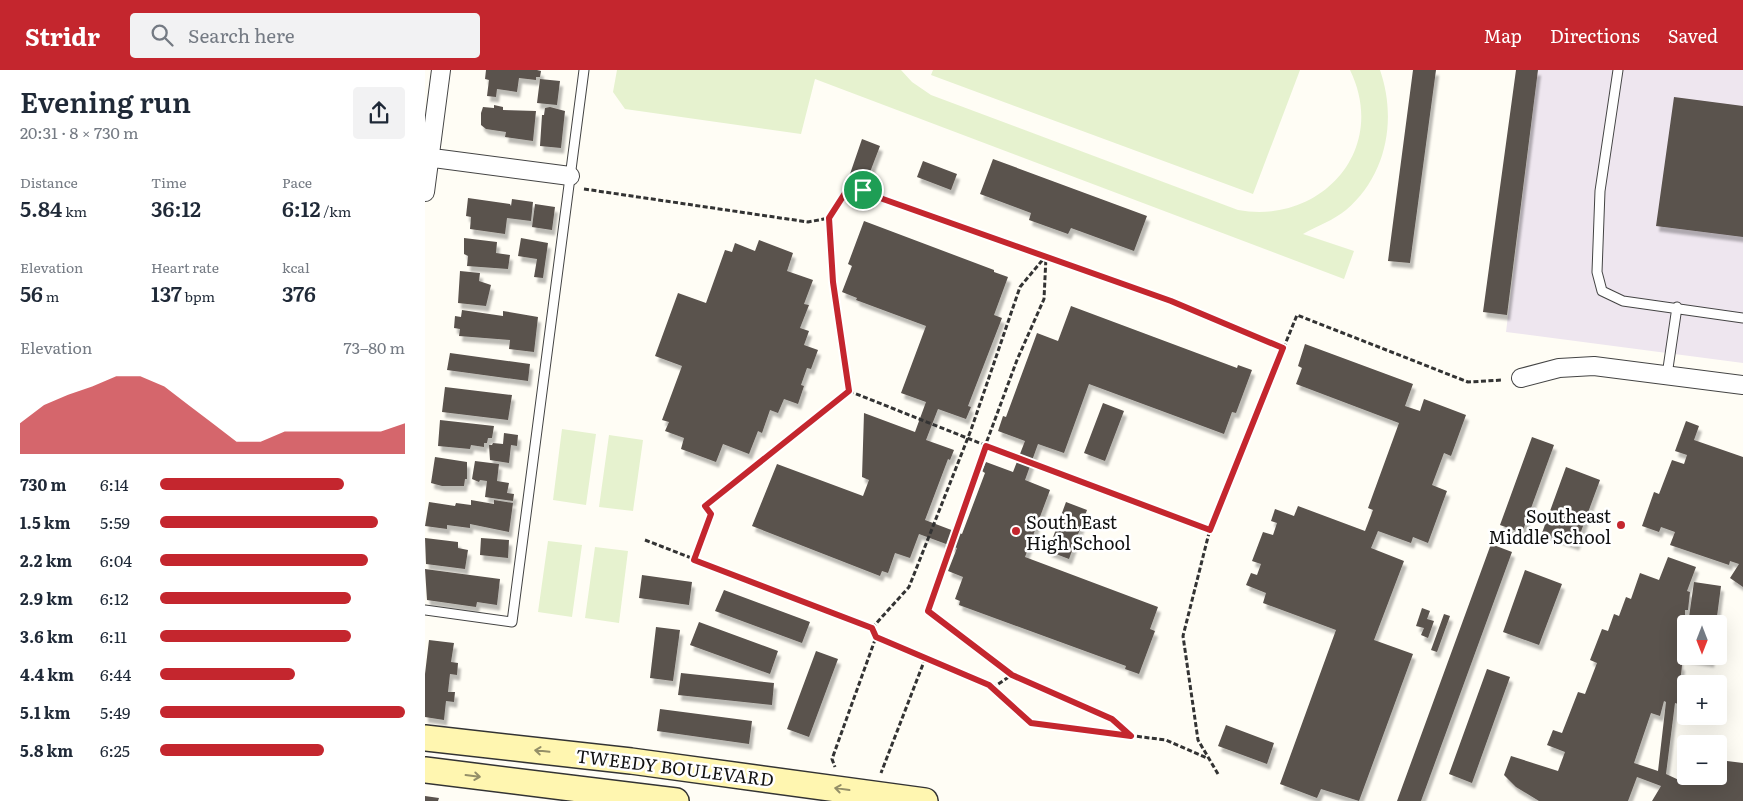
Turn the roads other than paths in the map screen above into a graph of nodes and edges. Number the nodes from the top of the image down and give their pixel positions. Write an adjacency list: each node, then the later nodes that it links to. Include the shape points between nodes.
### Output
1 (441, 70): 4 (street)
2 (584, 70): 5 (lane)
3 (1618, 70): 7 (lane, via 1600,191 1597,272 1602,291 1623,301)
4 (427, 158): 5 (street); 6 (street)
5 (569, 182): 12 (lane, via 513,622)
6 (425, 192)
7 (1677, 307): 8 (lane); 9 (lane)
8 (1743, 318)
9 (1667, 375): 10 (street, via 1594,366 1559,368); 11 (street)
10 (1521, 378)
11 (1743, 385)
12 (425, 610)
13 (425, 738): 16 (main road, TWEEDY BOULEVARD, one-way to 13)
14 (425, 770): 15 (main road, TWEEDY BOULEVARD, one-way to 15)
15 (676, 801)
16 (925, 801)

